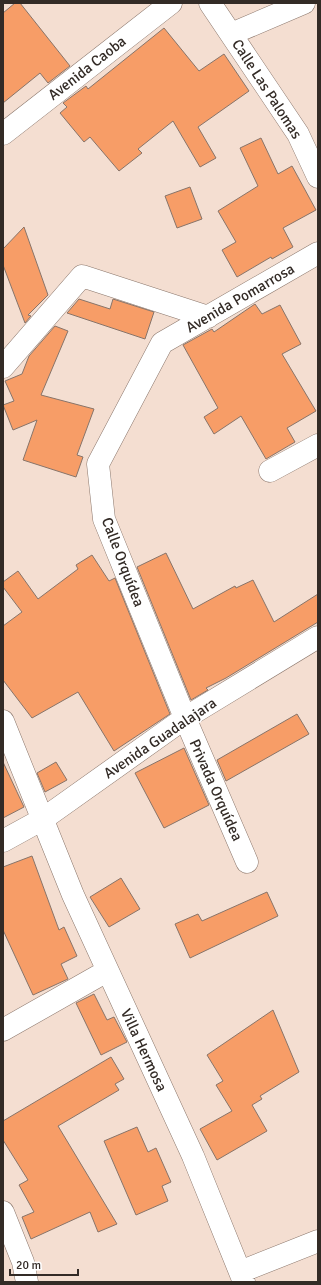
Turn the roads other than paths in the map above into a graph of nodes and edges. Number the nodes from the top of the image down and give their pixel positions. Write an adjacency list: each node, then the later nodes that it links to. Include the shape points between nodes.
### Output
1 (171, 3): 5 (street, Avenida Caoba)
2 (210, 3): 4 (street, Calle Las Palomas)
3 (304, 3): 4 (street)
4 (231, 34): 6 (street, Calle Las Palomas, via 298,134)
5 (3, 134)
6 (318, 177)
7 (318, 253): 8 (street, Avenida Pomarrosa)
8 (208, 317): 9 (street, Avenida Pomarrosa); 10 (street, via 82,276)
9 (162, 343): 14 (street, Calle Orquídea, via 98,464 104,519)
10 (3, 367)
11 (318, 445): 12 (street)
12 (270, 471)
13 (318, 637): 14 (street, Avenida Guadalajara)
14 (185, 718): 16 (street, Avenida Guadalajara); 18 (street, Privada Orquídea)
15 (3, 721): 16 (street, Villa Hermosa)
16 (43, 819): 17 (street, Avenida Guadalajara); 19 (street, Villa Hermosa)
17 (3, 841)
18 (247, 862)
19 (107, 971): 20 (street); 23 (street, Villa Hermosa, via 193,1156)
20 (3, 1030)
21 (3, 1212): 24 (street, via 23,1262)
22 (318, 1241): 23 (street)
23 (242, 1277)
24 (27, 1282)

